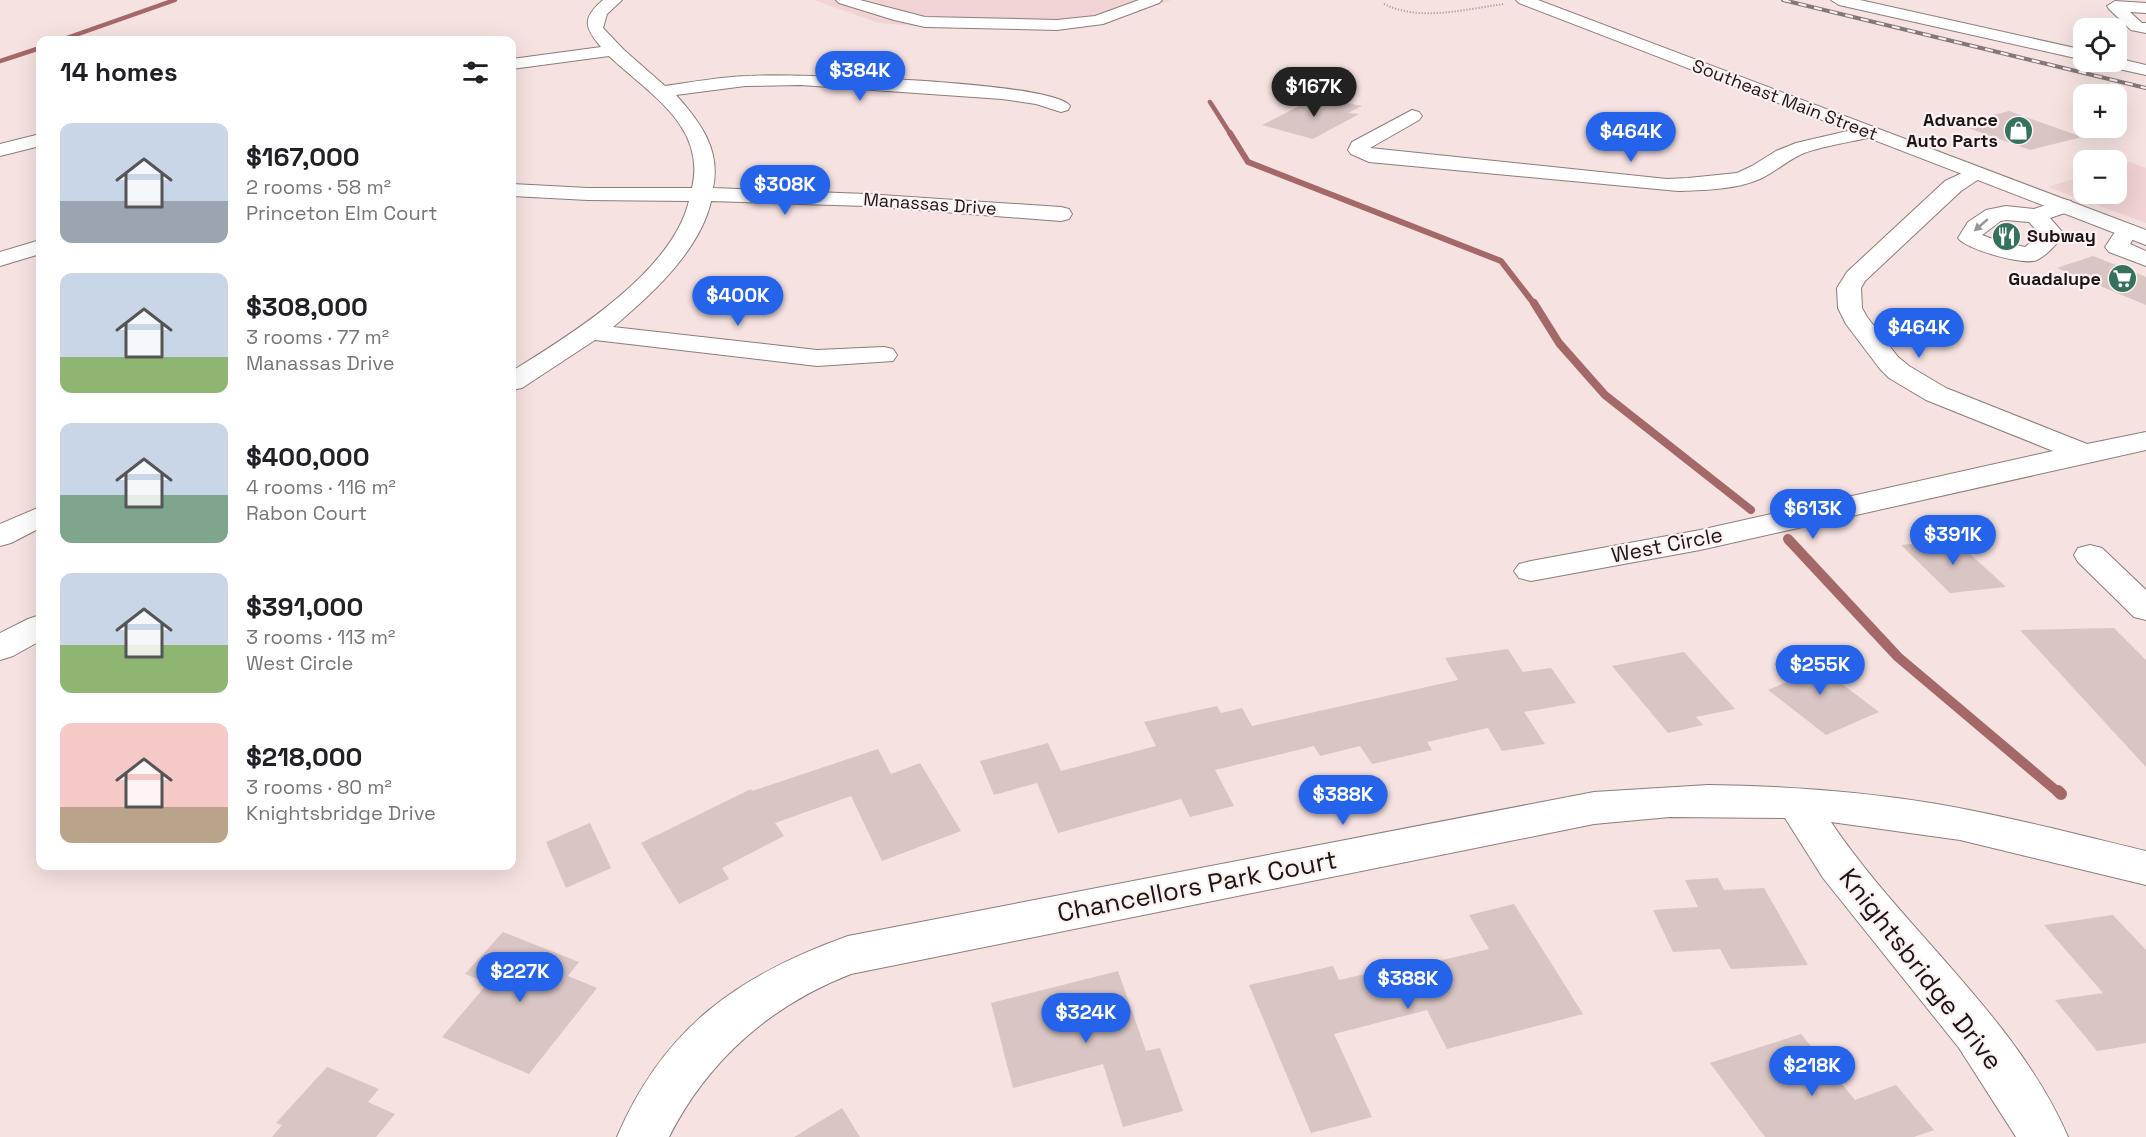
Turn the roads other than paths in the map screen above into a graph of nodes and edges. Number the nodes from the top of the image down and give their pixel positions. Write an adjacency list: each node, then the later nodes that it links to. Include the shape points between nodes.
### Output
1 (844, 0): 7 (street, via 914,21 968,24 1075,25)
2 (1116, 0): 7 (street)
3 (1842, 0): 9 (street)
4 (1899, 0): 9 (street, via 1925,4)
5 (611, 1): 11 (street, via 594,24)
6 (1526, 1): 19 (street, Southeast Main Street)
7 (1147, 3)
8 (2146, 8): 10 (street, via 2115,6 2137,27)
9 (1915, 16): 12 (street)
10 (2146, 28)
11 (614, 50): 13 (street); 16 (street)
12 (2073, 52)
13 (516, 63)
14 (2127, 66): 15 (street)
15 (2146, 70)
16 (660, 92): 17 (street, via 745,81 801,81 1002,93); 24 (street, via 689,124 700,145 706,171)
17 (1061, 106)
18 (1412, 116): 19 (street, via 1358,150 1386,157 1667,185 1751,175 1792,152)
19 (1869, 132): 22 (street, Southeast Main Street)
20 (36, 141): 21 (street)
21 (0, 150)
22 (1975, 173): 25 (street, Southeast Main Street); 36 (street, West Circle, via 1944,194 1854,277 1849,288 1850,308 1889,363 1909,379)
23 (516, 190): 24 (street, Manassas Drive)
24 (701, 194): 26 (street, Manassas Drive, via 866,200); 32 (street, via 695,217 674,252 624,304)
25 (2063, 206): 27 (street); 28 (street, Southeast Main Street)
26 (1060, 214)
27 (2036, 216)
28 (2136, 235): 31 (street, via 2117,247)
29 (36, 248): 30 (street)
30 (0, 259)
31 (2146, 259)
32 (590, 332): 33 (street, via 817,358); 34 (street)
33 (884, 355)
34 (516, 379)
35 (2146, 441): 36 (street, West Circle)
36 (2084, 453): 40 (street, West Circle, via 1700,540)
37 (36, 518): 38 (street)
38 (0, 536)
39 (2090, 555): 41 (street)
40 (1531, 571)
41 (2146, 609)
42 (36, 629): 43 (street)
43 (0, 648)
44 (1796, 802): 45 (street, Chancellors Park Court, via 1899,814); 46 (street, Chancellors Park Court, via 1699,799 1594,808 848,955 781,982 726,1021 680,1071); 47 (street, Knightsbridge Drive, via 1844,872 1980,1038)
45 (2146, 868)
46 (642, 1137)
47 (2043, 1137)

